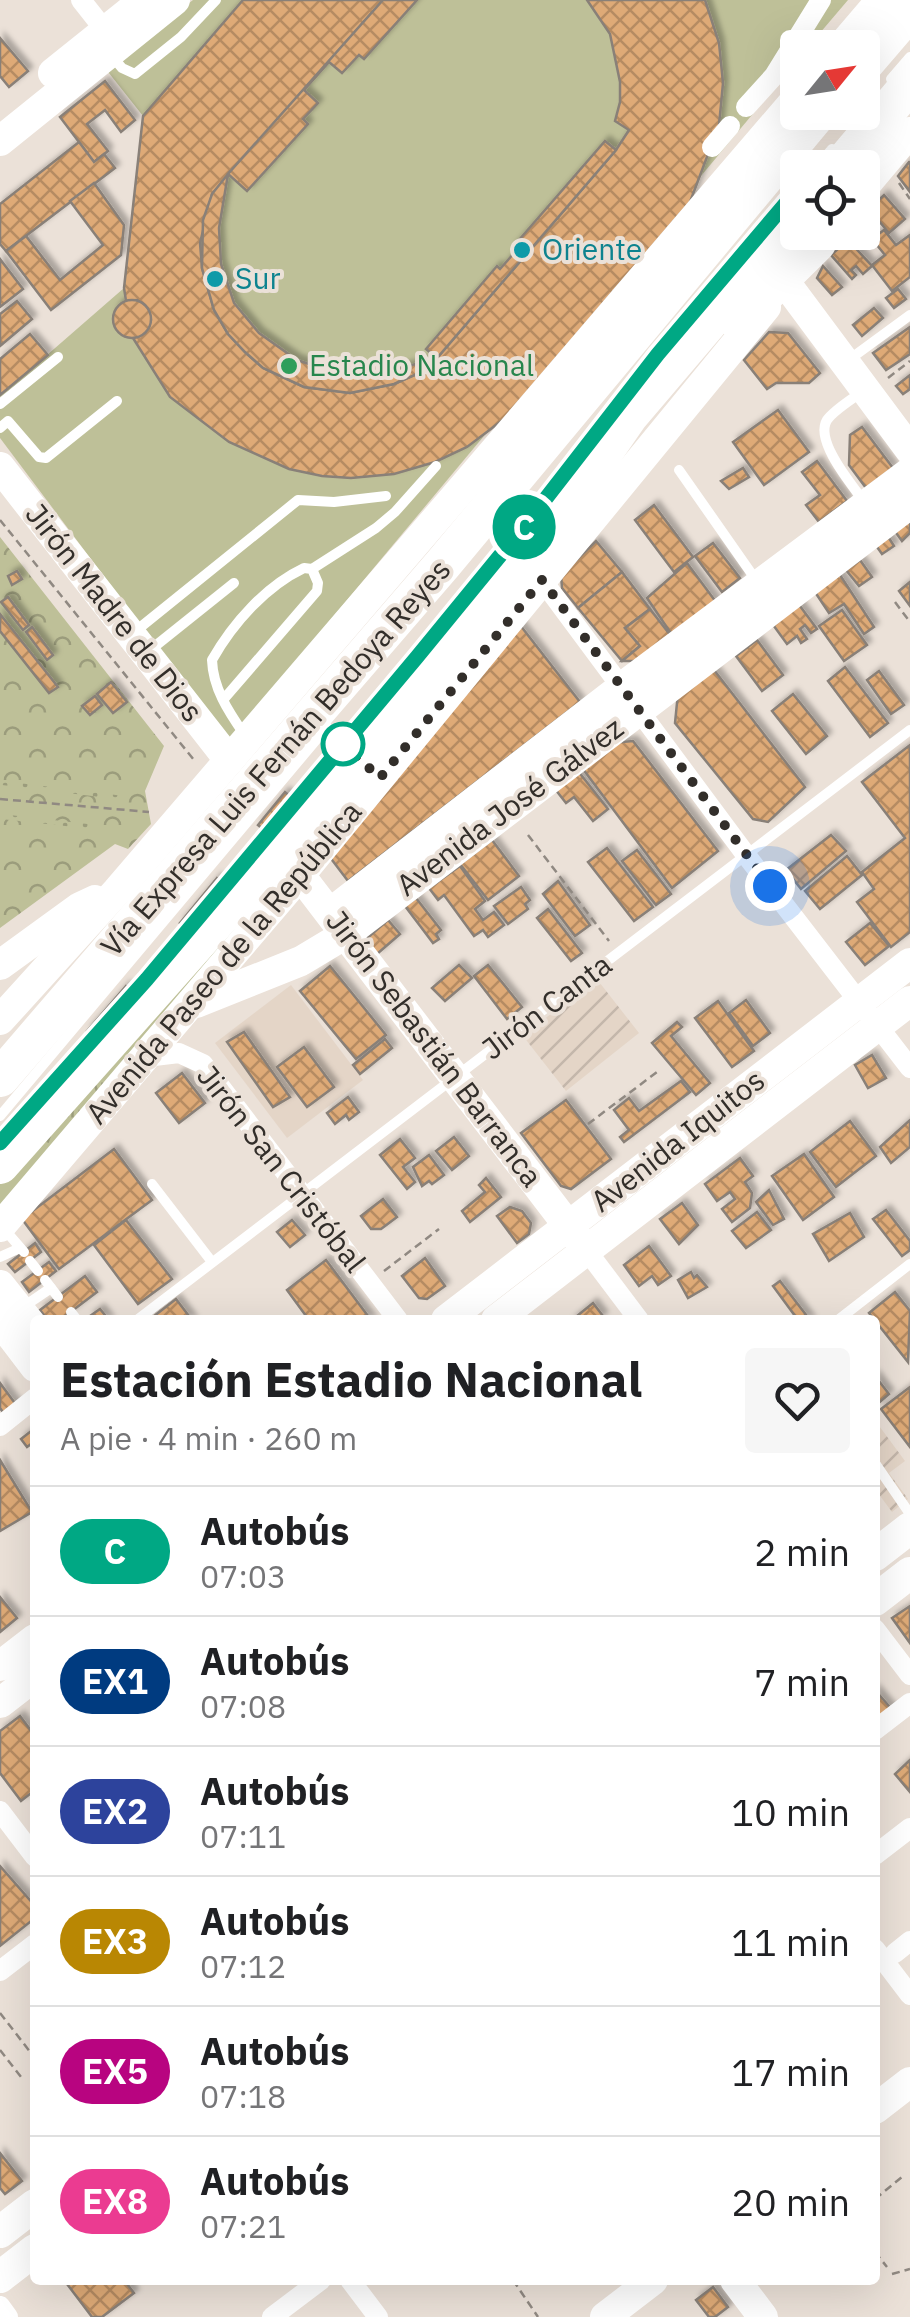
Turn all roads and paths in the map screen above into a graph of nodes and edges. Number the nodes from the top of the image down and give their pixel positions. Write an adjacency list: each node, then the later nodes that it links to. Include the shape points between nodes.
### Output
1 (81, 0): 11 (street)
2 (144, 0): 11 (main road)
3 (175, 0): 11 (main road)
4 (216, 0): 11 (lane, via 136,74 122,68)
5 (821, 0): 15 (street, via 774,76)
6 (883, 0): 8 (main road); 9 (highway)
7 (910, 1): 14 (highway, Vía Expresa Luis Fernán Bedoya Reyes)
8 (856, 30)
9 (866, 30)
10 (910, 32): 13 (lane)
11 (112, 44): 16 (main road); 22 (main road)
12 (910, 57): 14 (lane)
13 (880, 67)
14 (886, 76): 21 (highway, Vía Expresa Luis Fernán Bedoya Reyes)
15 (746, 107)
16 (0, 116)
17 (780, 118): 57 (main road)
18 (730, 126): 23 (street)
19 (788, 130): 36 (highway, via 574,384)
20 (910, 132): 24 (main road)
21 (833, 140): 36 (highway, Vía Expresa Luis Fernán Bedoya Reyes)
22 (0, 141)
23 (712, 147)
24 (880, 168)
25 (787, 250): 82 (highway, Vía Expresa Luis Fernán Bedoya Reyes, via 740,320 578,514 544,539 278,854)
26 (794, 250): 27 (main road, Avenida Paseo de la República)
27 (784, 282): 31 (main road); 47 (main road, Avenida Paseo de la República)
28 (910, 315): 31 (lane)
29 (58, 356): 34 (lane)
30 (910, 360): 32 (path)
31 (845, 362): 32 (main road)
32 (866, 392): 37 (main road); 43 (lane, via 826,421 824,436)
33 (117, 401): 35 (lane, via 46,458 8,421)
34 (0, 404)
35 (0, 428)
36 (574, 434): 62 (lane, via 514,539); 77 (highway, Vía Expresa Luis Fernán Bedoya Reyes, via 444,564)
37 (910, 450)
38 (436, 466): 46 (lane, via 396,512)
39 (0, 467): 52 (main road, Jirón Madre de Dios)
40 (679, 470): 49 (lane)
41 (910, 472): 43 (main road, Avenida José Gálvez)
42 (386, 496): 52 (lane, via 298,500)
43 (866, 504): 49 (main road, Avenida José Gálvez)
44 (910, 504): 53 (main road, Avenida José Gálvez)
45 (0, 520): 57 (path)
46 (312, 569): 54 (lane, via 317,591); 54 (lane, via 274,586 221,643 212,672)
47 (542, 580): 53 (street); 63 (main road, Avenida Paseo de la República)
48 (234, 583): 52 (lane)
49 (759, 584): 53 (main road, Avenida José Gálvez)
50 (895, 602): 51 (path)
51 (910, 622)
52 (139, 644): 57 (main road, Jirón Madre de Dios)
53 (630, 698): 61 (street); 65 (main road, Avenida José Gálvez)
54 (223, 700): 57 (lane)
55 (339, 712): 80 (lane)
56 (910, 730): 61 (lane, Jirón Canta)
57 (229, 760): 64 (main road)
58 (0, 800): 59 (path)
59 (149, 812)
60 (528, 835): 66 (path)
61 (746, 855): 66 (lane, Jirón Canta); 72 (street)
62 (244, 863)
63 (300, 875): 65 (main road, Jirón Sebastián Barranca); 71 (main road, Avenida Paseo de la República)
64 (116, 891): 68 (main road, via 80,906); 73 (main road)
65 (338, 923): 71 (main road, Avenida José Gálvez, via 301,961); 78 (main road, Jirón Sebastián Barranca)
66 (618, 952): 78 (lane, Jirón Canta)
67 (910, 963): 72 (main road, Avenida Iquitos)
68 (0, 965)
69 (910, 1001): 72 (main road, Avenida Iquitos)
70 (124, 1006): 79 (lane)
71 (188, 1006): 74 (main road, Avenida Paseo de la República)
72 (868, 1014): 75 (street); 86 (main road, Avenida Iquitos)
73 (0, 1020)
74 (146, 1057): 84 (street, Jirón San Cristóbal, via 179,1053 203,1064); 88 (main road, Avenida Paseo de la República)
75 (910, 1068)
76 (657, 1072): 81 (path)
77 (0, 1078)
78 (454, 1078): 84 (lane, Jirón Canta); 86 (main road, Jirón Sebastián Barranca)
79 (52, 1087)
80 (0, 1116)
81 (588, 1124)
82 (0, 1165)
83 (152, 1184): 89 (lane)
84 (302, 1194): 89 (lane, Jirón Canta); 91 (street, Jirón San Cristóbal)
85 (439, 1230): 91 (path)
86 (578, 1239): 95 (main road, Avenida Iquitos); 96 (main road, Avenida Iquitos); 97 (street, Jirón Sebastián Barranca)
87 (0, 1257): 88 (lane)
88 (30, 1261): 99 (lane)
89 (212, 1262): 93 (lane, Jirón Canta)
90 (910, 1264): 98 (lane)
91 (370, 1282): 94 (street, Jirón San Cristóbal)
92 (0, 1284): 99 (main road)
93 (143, 1315)
94 (394, 1315)
95 (454, 1315)
96 (501, 1315)
97 (635, 1315)
98 (844, 1315)
99 (18, 1320): 100 (main road)
100 (30, 1353)
101 (30, 1402): 102 (street)
102 (0, 1426)
103 (880, 1470): 104 (lane)
104 (910, 1514)
105 (910, 1528): 106 (main road)
106 (880, 1551)
107 (910, 1573): 108 (main road)
108 (880, 1596)
109 (880, 1636): 112 (street)
110 (30, 1643): 111 (main road)
111 (0, 1666)
112 (910, 1675)
113 (30, 1680): 114 (main road)
114 (0, 1703)
115 (910, 1703): 116 (street)
116 (880, 1726)
117 (0, 1810): 119 (street)
118 (910, 1828): 120 (street)
119 (30, 1850)
120 (880, 1850)
121 (30, 1948): 123 (street)
122 (893, 1948): 124 (street)
123 (0, 1971)
124 (910, 1995)
125 (0, 2013): 127 (path)
126 (0, 2050): 128 (path)
127 (30, 2053)
128 (21, 2077)
129 (910, 2082): 130 (main road)
130 (880, 2105)
131 (902, 2178): 132 (path)
132 (880, 2194)
133 (30, 2209): 134 (main road)
134 (0, 2232)
135 (30, 2254): 140 (main road)
136 (880, 2258): 137 (path)
137 (887, 2267)
138 (910, 2270): 139 (path)
139 (892, 2274)
140 (0, 2277)
141 (314, 2285): 149 (street)
142 (354, 2285): 150 (street)
143 (516, 2285): 151 (path)
144 (648, 2285): 152 (main road)
145 (738, 2285): 153 (main road)
146 (763, 2285): 154 (main road)
147 (0, 2306): 148 (street)
148 (8, 2317)
149 (272, 2317)
150 (378, 2317)
151 (538, 2317)
152 (606, 2317)
153 (763, 2317)
154 (788, 2317)

